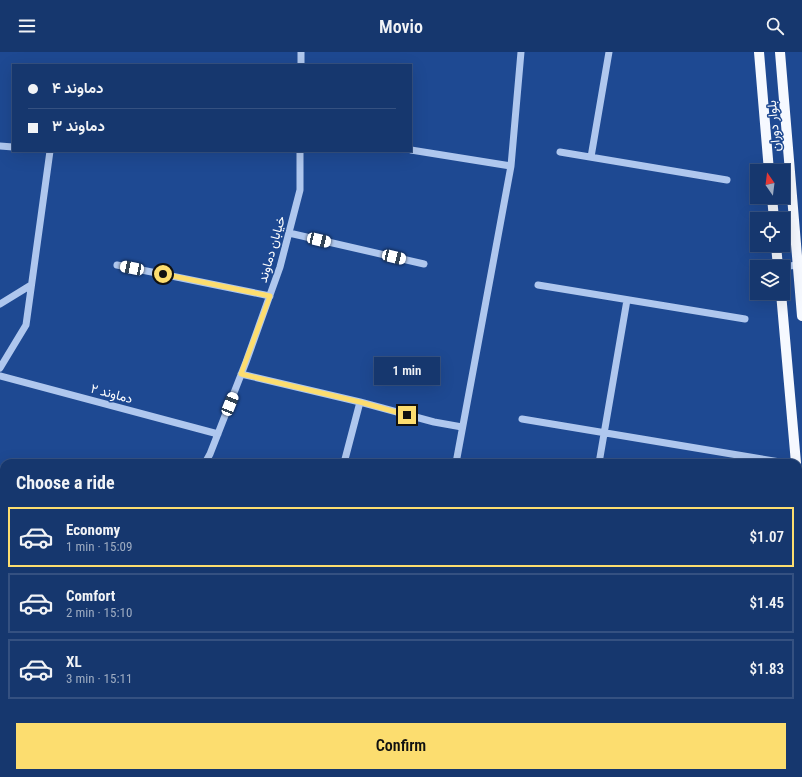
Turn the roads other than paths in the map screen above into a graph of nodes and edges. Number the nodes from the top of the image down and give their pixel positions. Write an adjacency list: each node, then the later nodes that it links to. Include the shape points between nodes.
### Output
1 (301, 52): 6 (street)
2 (521, 52): 15 (street)
3 (609, 52): 13 (street)
4 (759, 52): 14 (main road, بلوار دوران)
5 (780, 52): 20 (main road, بلوار دوران)
6 (301, 64)
7 (0, 146): 8 (street)
8 (12, 147)
9 (412, 150): 15 (street)
10 (50, 152): 22 (street)
11 (300, 152): 17 (street, خیابان دماوند, via 300,190)
12 (560, 152): 13 (street)
13 (591, 157): 16 (street)
14 (769, 164)
15 (511, 166): 35 (street)
16 (727, 180)
17 (289, 233): 18 (street); 24 (street, خیابان دماوند)
18 (424, 264)
19 (117, 265): 24 (street)
20 (797, 265): 21 (street); 28 (main road, بلوار دوران)
21 (790, 266)
22 (31, 285): 27 (street); 30 (street, via 26,325)
23 (538, 285): 25 (street)
24 (270, 296): 31 (street, خیابان دماوند)
25 (627, 300): 29 (street); 36 (street)
26 (782, 300): 43 (main road)
27 (0, 304)
28 (802, 316)
29 (745, 319)
30 (0, 368)
31 (241, 374): 33 (street); 37 (street, خیابان دماوند)
32 (0, 376): 37 (street, دماوند ۲)
33 (360, 402): 35 (street); 39 (street)
34 (522, 419): 36 (street)
35 (462, 428): 40 (street)
36 (605, 433): 41 (street); 42 (street)
37 (218, 434): 38 (street, خیابان دماوند)
38 (207, 459)
39 (345, 459)
40 (457, 459)
41 (600, 459)
42 (762, 459)
43 (797, 459)

